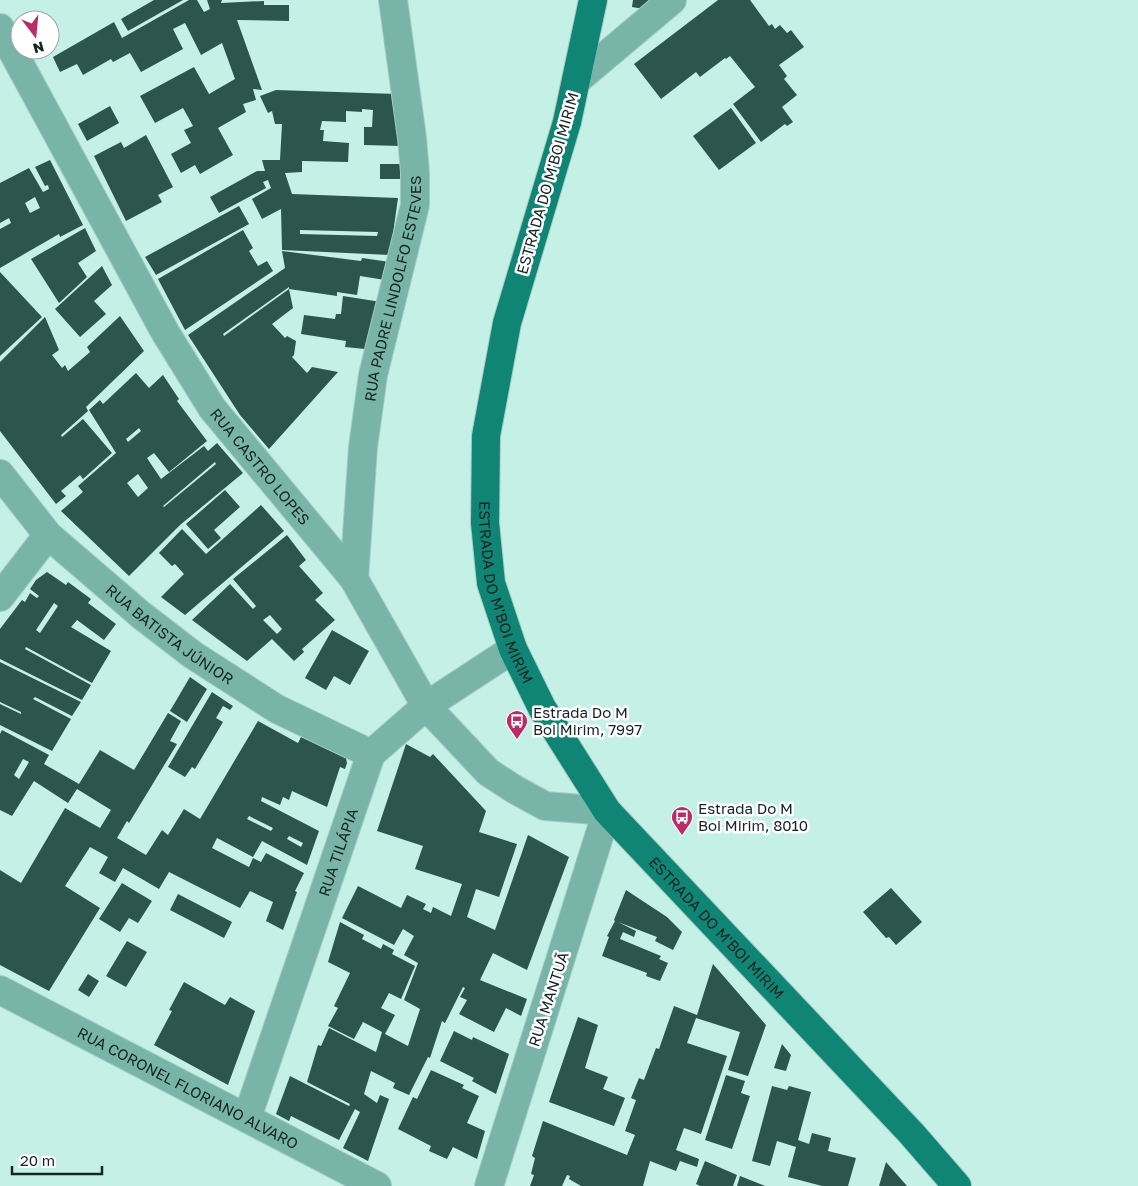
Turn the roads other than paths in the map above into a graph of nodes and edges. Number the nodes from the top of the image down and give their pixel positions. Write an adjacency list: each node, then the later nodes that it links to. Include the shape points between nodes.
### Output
1 (393, 0): 8 (street, RUA PADRE LINDOLFO ESTEVES, via 412,138 415,205 373,375 363,447)
2 (593, 0): 5 (main road, ESTRADA DO M'BOI MIRIM)
3 (672, 0): 5 (street)
4 (0, 28): 8 (street, RUA CASTRO LOPES, via 166,332 212,408)
5 (576, 80): 10 (main road, ESTRADA DO M'BOI MIRIM, via 567,122 507,323 486,436 485,523 490,583)
6 (0, 474): 7 (street, RUA BATISTA JÚNIOR)
7 (48, 535): 9 (street); 12 (street, RUA BATISTA JÚNIOR, via 193,655 276,709)
8 (354, 579): 11 (street, RUA CASTRO LOPES)
9 (0, 596)
10 (513, 649): 11 (street); 13 (main road, ESTRADA DO M'BOI MIRIM, via 542,708)
11 (426, 706): 12 (street); 13 (street, RUA CASTRO LOPES, via 488,772 514,789 546,806)
12 (371, 754): 15 (street, RUA TILÁPIA)
13 (607, 811): 17 (street, RUA MANTUÃ); 18 (main road, ESTRADA DO M'BOI MIRIM)
14 (0, 990): 15 (street, RUA CORONEL FLORIANO ALVARO)
15 (247, 1118): 16 (street, RUA CORONEL FLORIANO ALVARO)
16 (377, 1186)
17 (489, 1186)
18 (957, 1186)

